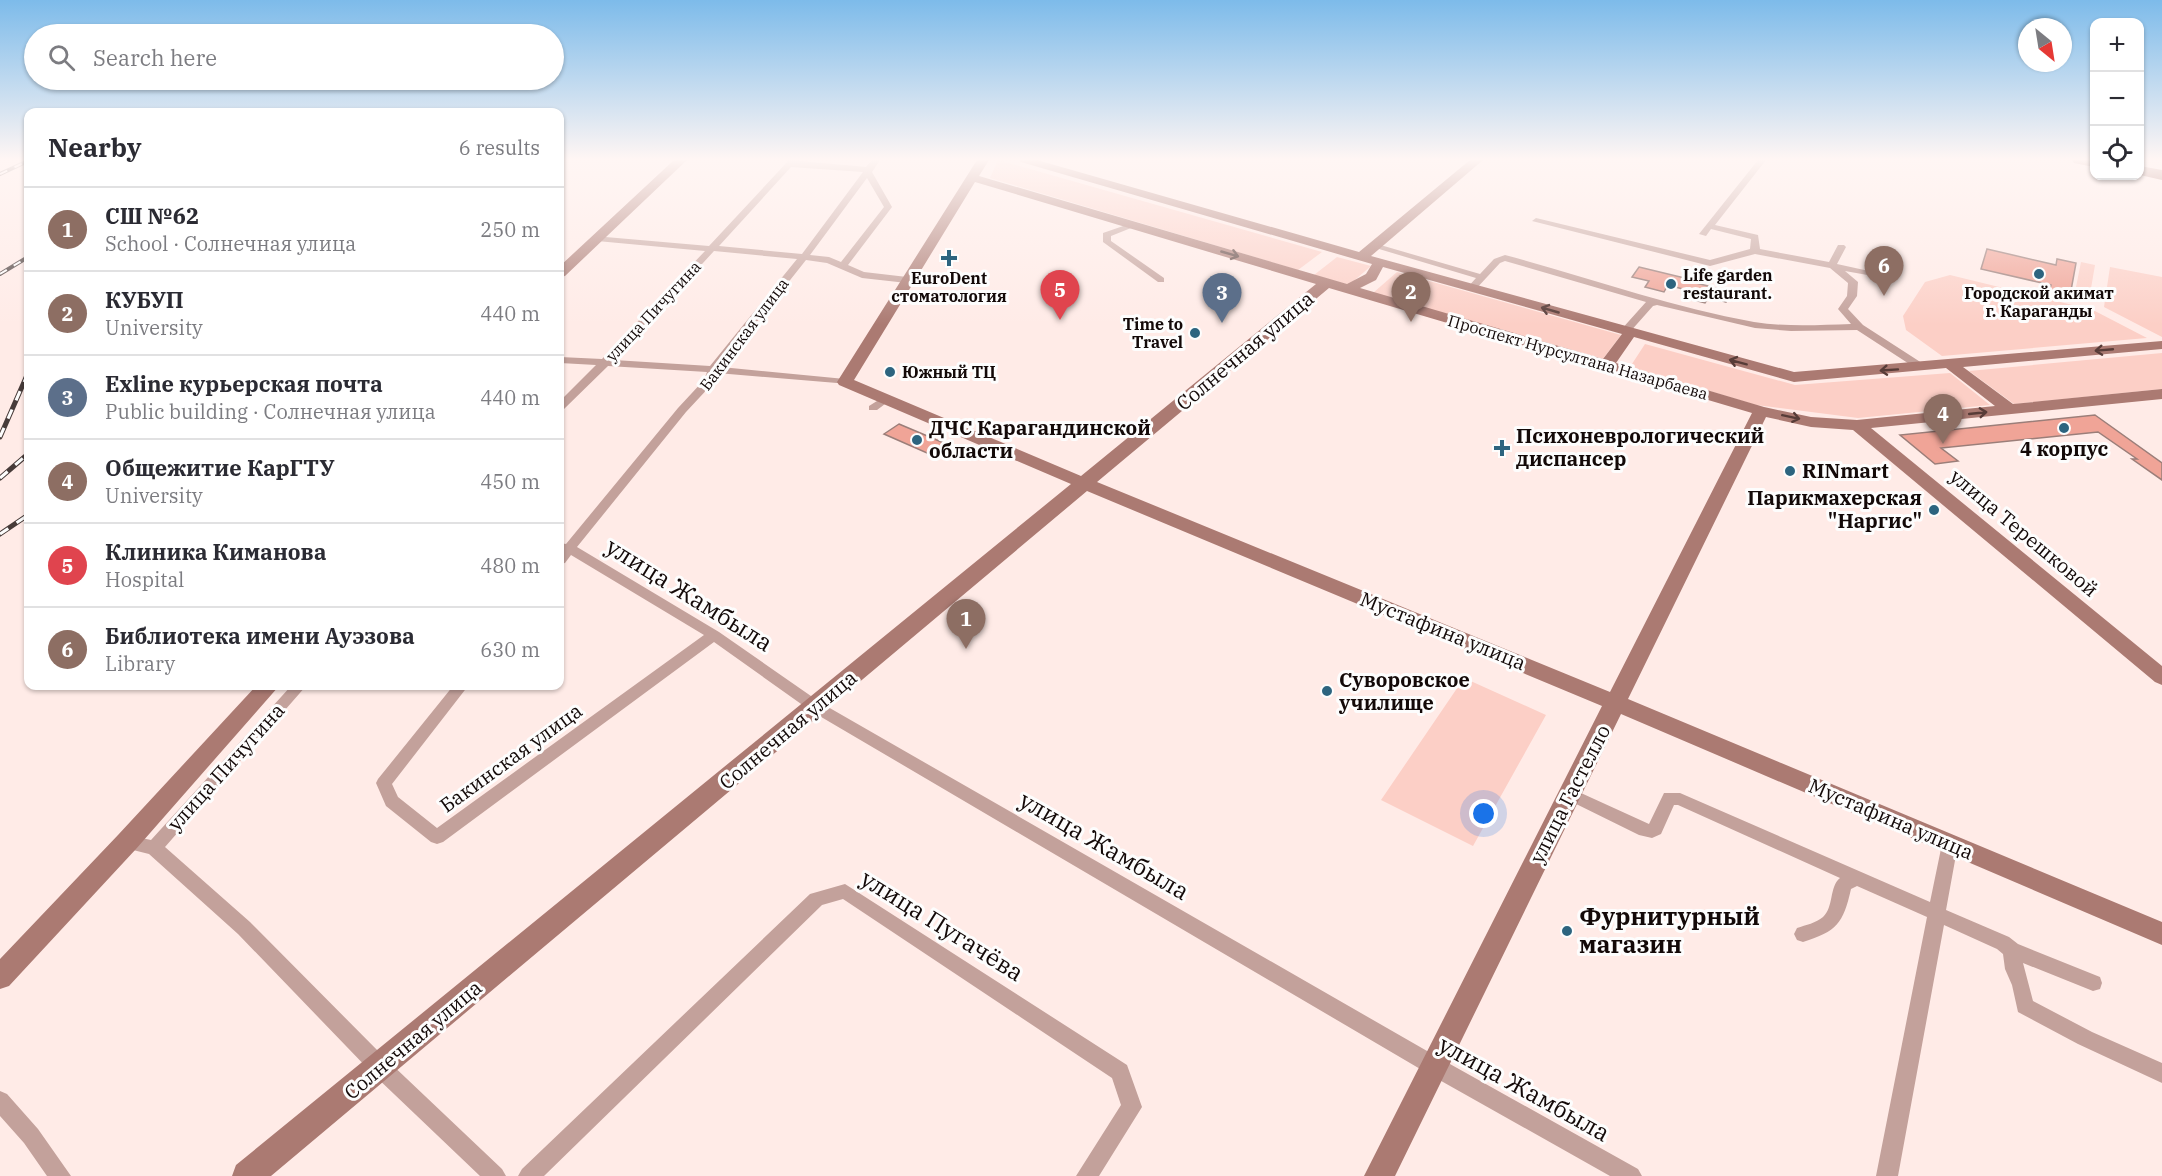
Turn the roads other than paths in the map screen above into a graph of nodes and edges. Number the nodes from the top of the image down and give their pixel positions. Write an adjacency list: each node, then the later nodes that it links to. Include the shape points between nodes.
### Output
1 (622, 215): 12 (main road)
2 (742, 215): 15 (street, улица Пичугина)
3 (836, 215): 18 (street, Бакинская улица)
4 (882, 215): 21 (street)
5 (949, 215): 27 (main road)
6 (1095, 215): 11 (main road, Проспект Нурсултана Назарбаева)
7 (1214, 215): 16 (main road, Проспект Нурсултана Назарбаева)
8 (1411, 215): 13 (main road)
9 (1718, 215): 17 (street, via 1706,230 1755,237)
10 (1536, 221): 17 (street, via 1710,263)
11 (1132, 226): 25 (main road, Проспект Нурсултана Назарбаева, one-way to 25); 28 (street, via 1106,235 1107,242)
12 (597, 238): 15 (street); 23 (main road)
13 (1374, 246): 19 (main road); 26 (street)
14 (1841, 247): 22 (street)
15 (711, 249): 18 (street); 37 (street, улица Пичугина)
16 (1339, 251): 19 (main road, Проспект Нурсултана Назарбаева); 25 (main road, via 1317,260)
17 (1755, 251): 22 (street)
18 (804, 257): 21 (street); 41 (street, Бакинская улица)
19 (1361, 257): 20 (main road, Проспект Нурсултана Назарбаева)
20 (1380, 262): 30 (main road, Проспект Нурсултана Назарбаева); 31 (main road, via 1371,277)
21 (843, 265): 27 (street, via 862,274)
22 (1832, 265): 24 (street); 33 (street, via 1853,282 1852,296 1843,309)
23 (564, 269)
24 (1873, 273)
25 (1305, 276): 29 (main road, Проспект Нурсултана Назарбаева)
26 (1482, 277): 30 (street); 32 (street, via 1505,258)
27 (907, 280): 42 (main road)
28 (1161, 280)
29 (1326, 283): 31 (main road, Проспект Нурсултана Назарбаева); 49 (main road, Солнечная улица)
30 (1472, 288): 34 (main road, Проспект Нурсултана Назарбаева, one-way to 30)
31 (1348, 289): 39 (main road, Проспект Нурсултана Назарбаева)
32 (1657, 302): 33 (street, via 1755,325); 34 (street, via 1650,304)
33 (1859, 327): 40 (street)
34 (1627, 332): 39 (main road); 40 (main road, Проспект Нурсултана Назарбаева, one-way to 34, via 1794,376)
35 (2162, 345): 38 (main road, Проспект Нурсултана Назарбаева, one-way to 38)
36 (564, 360): 37 (street, Мустафина улица)
37 (603, 364): 41 (street, Мустафина улица); 43 (street); 45 (street, улица Пичугина)
38 (1951, 364): 40 (main road, Проспект Нурсултана Назарбаева); 46 (main road)
39 (1606, 366): 47 (main road, Проспект Нурсултана Назарбаева)
40 (1921, 367)
41 (713, 369): 42 (street, Мустафина улица); 50 (street, Бакинская улица, via 704,387)
42 (845, 382): 49 (main road, Мустафина улица, via 879,403)
43 (564, 391)
44 (2162, 394): 46 (main road, Проспект Нурсултана Назарбаева)
45 (564, 402)
46 (2010, 410): 48 (main road, Проспект Нурсултана Назарбаева, one-way to 46)
47 (1761, 411): 48 (main road, Проспект Нурсултана Назарбаева, one-way to 48, via 1811,422); 57 (main road, улица Гастелло)
48 (1857, 425): 53 (main road, улица Терешковой)
49 (1086, 484): 57 (main road, Мустафина улица); 58 (main road, Солнечная улица)
50 (564, 551)
51 (564, 553): 52 (street, улица Жамбыла)
52 (714, 634): 56 (street, Бакинская улица, via 437,837 392,801 384,783); 58 (street, улица Жамбыла)
53 (2162, 676)
54 (264, 690): 60 (main road)
55 (295, 690): 62 (street, улица Пичугина)
56 (458, 690)
57 (1616, 703): 59 (main road, улица Гастелло); 61 (main road, Мустафина улица)
58 (816, 707): 70 (street, улица Жамбыла); 71 (main road, Солнечная улица)
59 (1570, 794): 63 (street, via 1652,831 1668,801 1680,799); 70 (main road, улица Гастелло)
60 (127, 842): 62 (street); 68 (main road)
61 (1950, 844): 64 (street); 66 (main road, Мустафина улица)
62 (154, 848): 71 (street, via 244,928)
63 (1855, 878): 64 (street); 65 (street, via 1843,885 1837,914 1825,928)
64 (1936, 915): 67 (street); 81 (street)
65 (1803, 933)
66 (2162, 934)
67 (2012, 950): 69 (street); 72 (street, via 2025,1006)
68 (0, 977)
69 (2093, 982)
70 (1434, 1066): 79 (main road, улица Гастелло); 80 (street, улица Жамбыла)
71 (380, 1067): 75 (main road, Солнечная улица); 76 (street)
72 (2162, 1072)
73 (0, 1101): 74 (street)
74 (60, 1176)
75 (247, 1176)
76 (495, 1176)
77 (529, 1176): 78 (street, улица Пугачёва, via 816,899 845,891 1120,1072 1132,1107)
78 (1087, 1176)
79 (1379, 1176)
80 (1631, 1176)
81 (1887, 1176)

